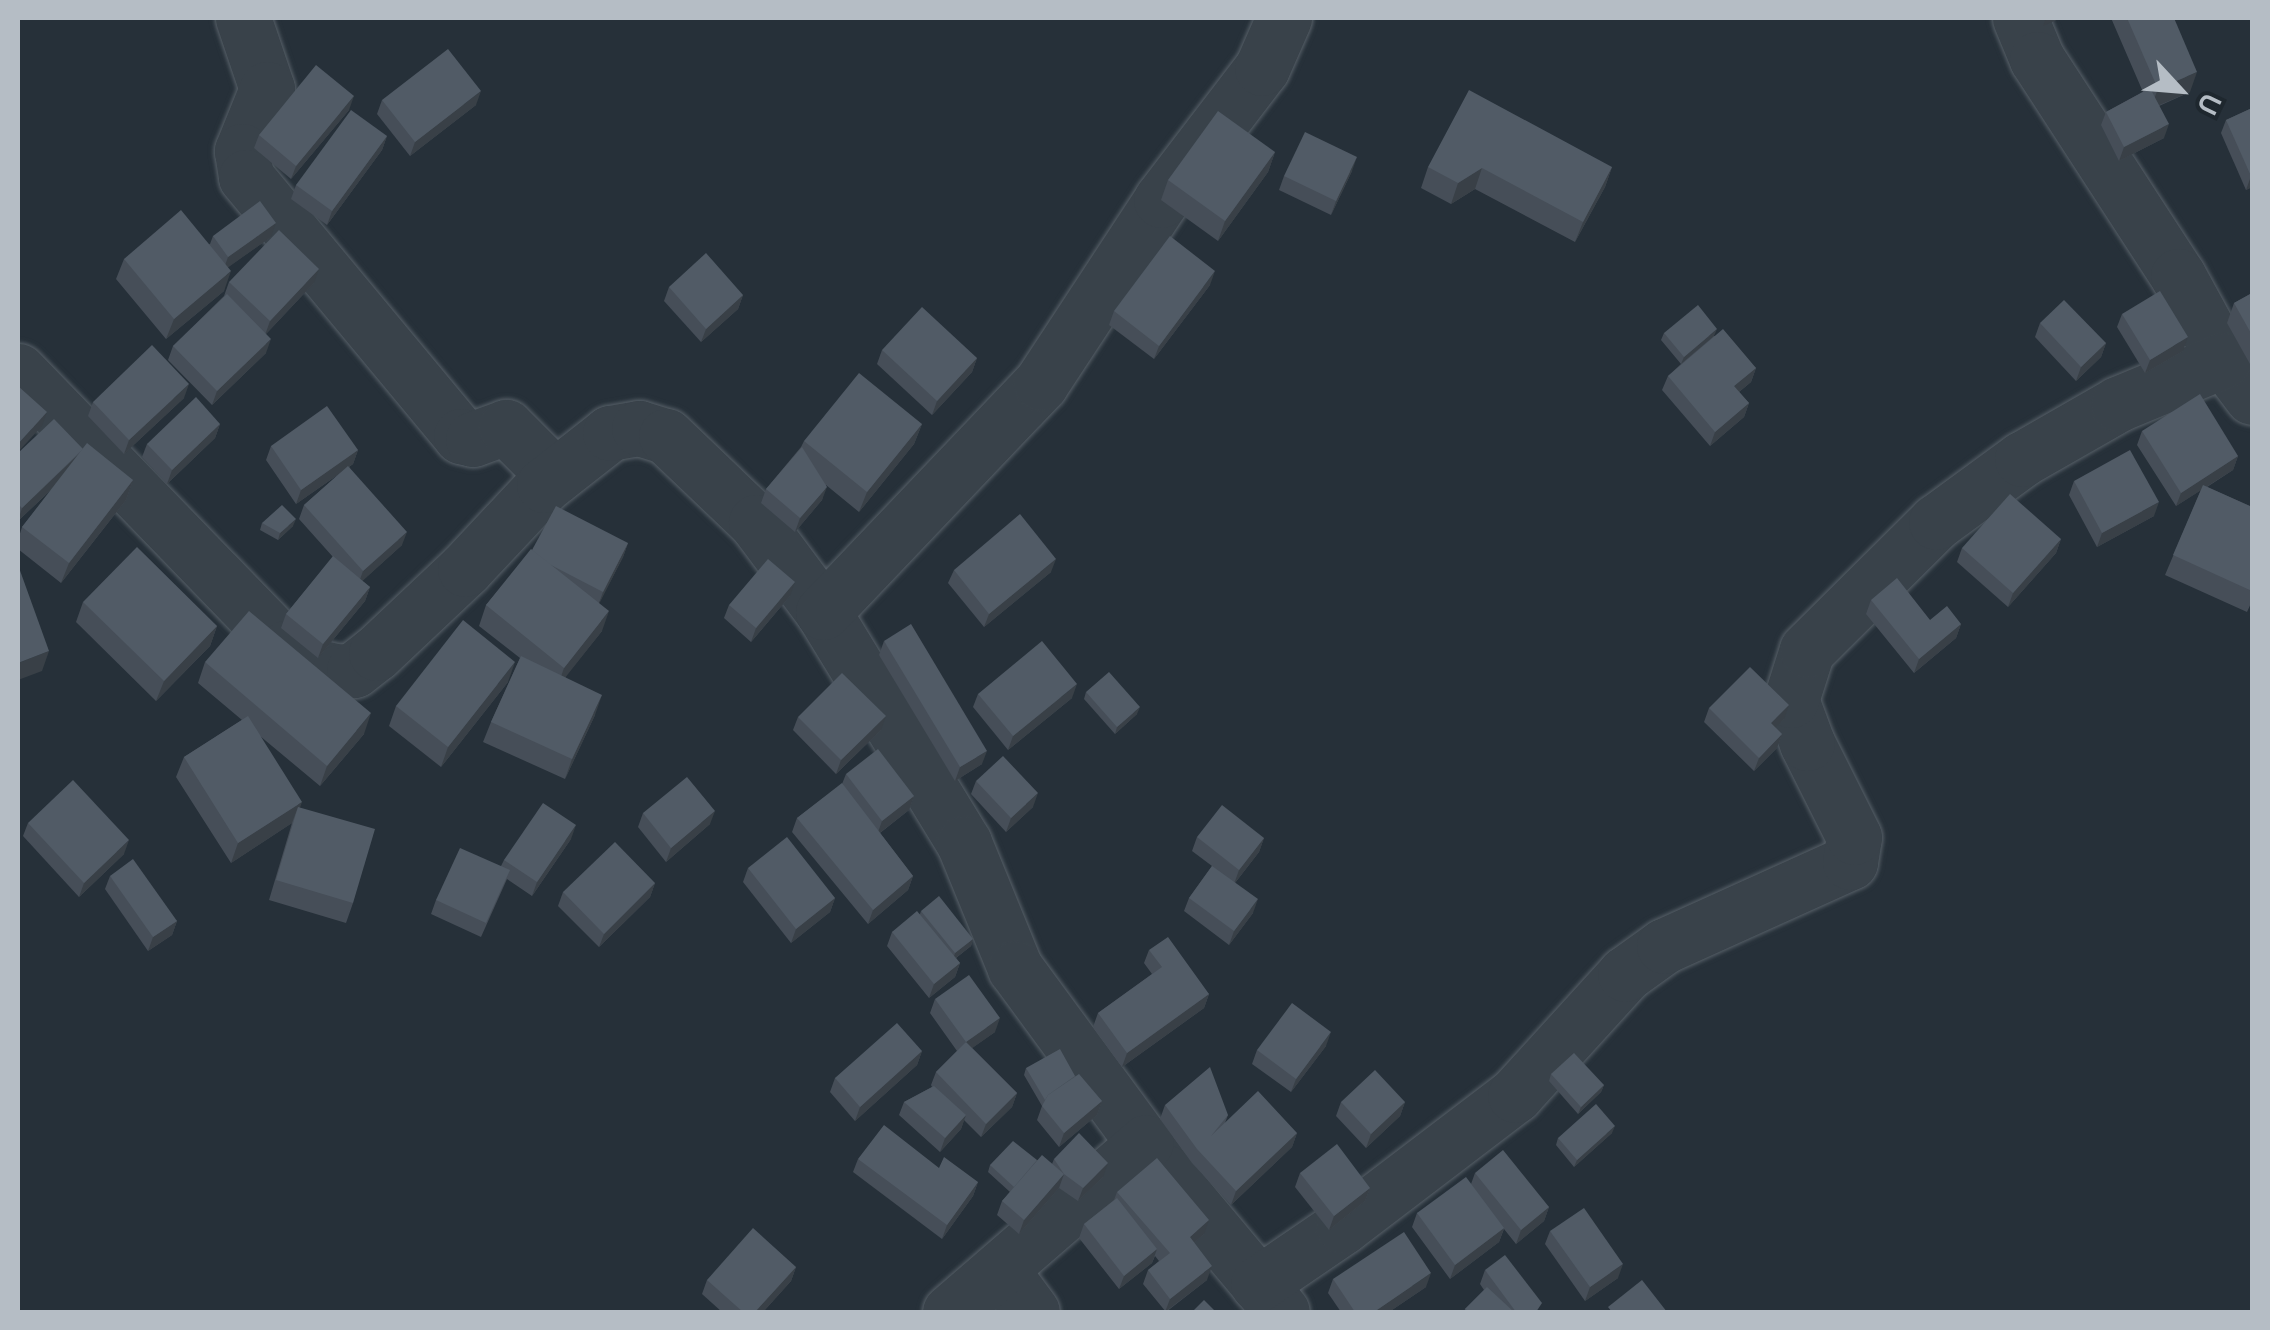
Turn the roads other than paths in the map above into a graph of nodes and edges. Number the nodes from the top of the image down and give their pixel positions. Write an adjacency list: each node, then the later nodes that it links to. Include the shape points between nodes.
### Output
1 (243, 18): 6 (street, via 267,89 242,150 246,177 462,436 473,439 506,427)
2 (1284, 18): 7 (street, via 1262,68 1161,200 1041,383)
3 (2020, 18): 5 (street, via 2037,59)
4 (18, 371): 6 (street, via 286,648 338,672 354,670 376,653)
5 (2238, 378): 10 (street, via 2118,404 2022,459 1936,522 1806,650 1792,700 1854,837 1850,862 1664,946 1624,974 1515,1095 1342,1226)
6 (555, 476): 7 (street, via 624,427 666,436 756,522)
7 (823, 612): 8 (street, via 964,843 1015,968)
8 (1146, 1142): 9 (street); 10 (street)
9 (1017, 1291): 11 (street)
10 (1270, 1298)
11 (950, 1312)

